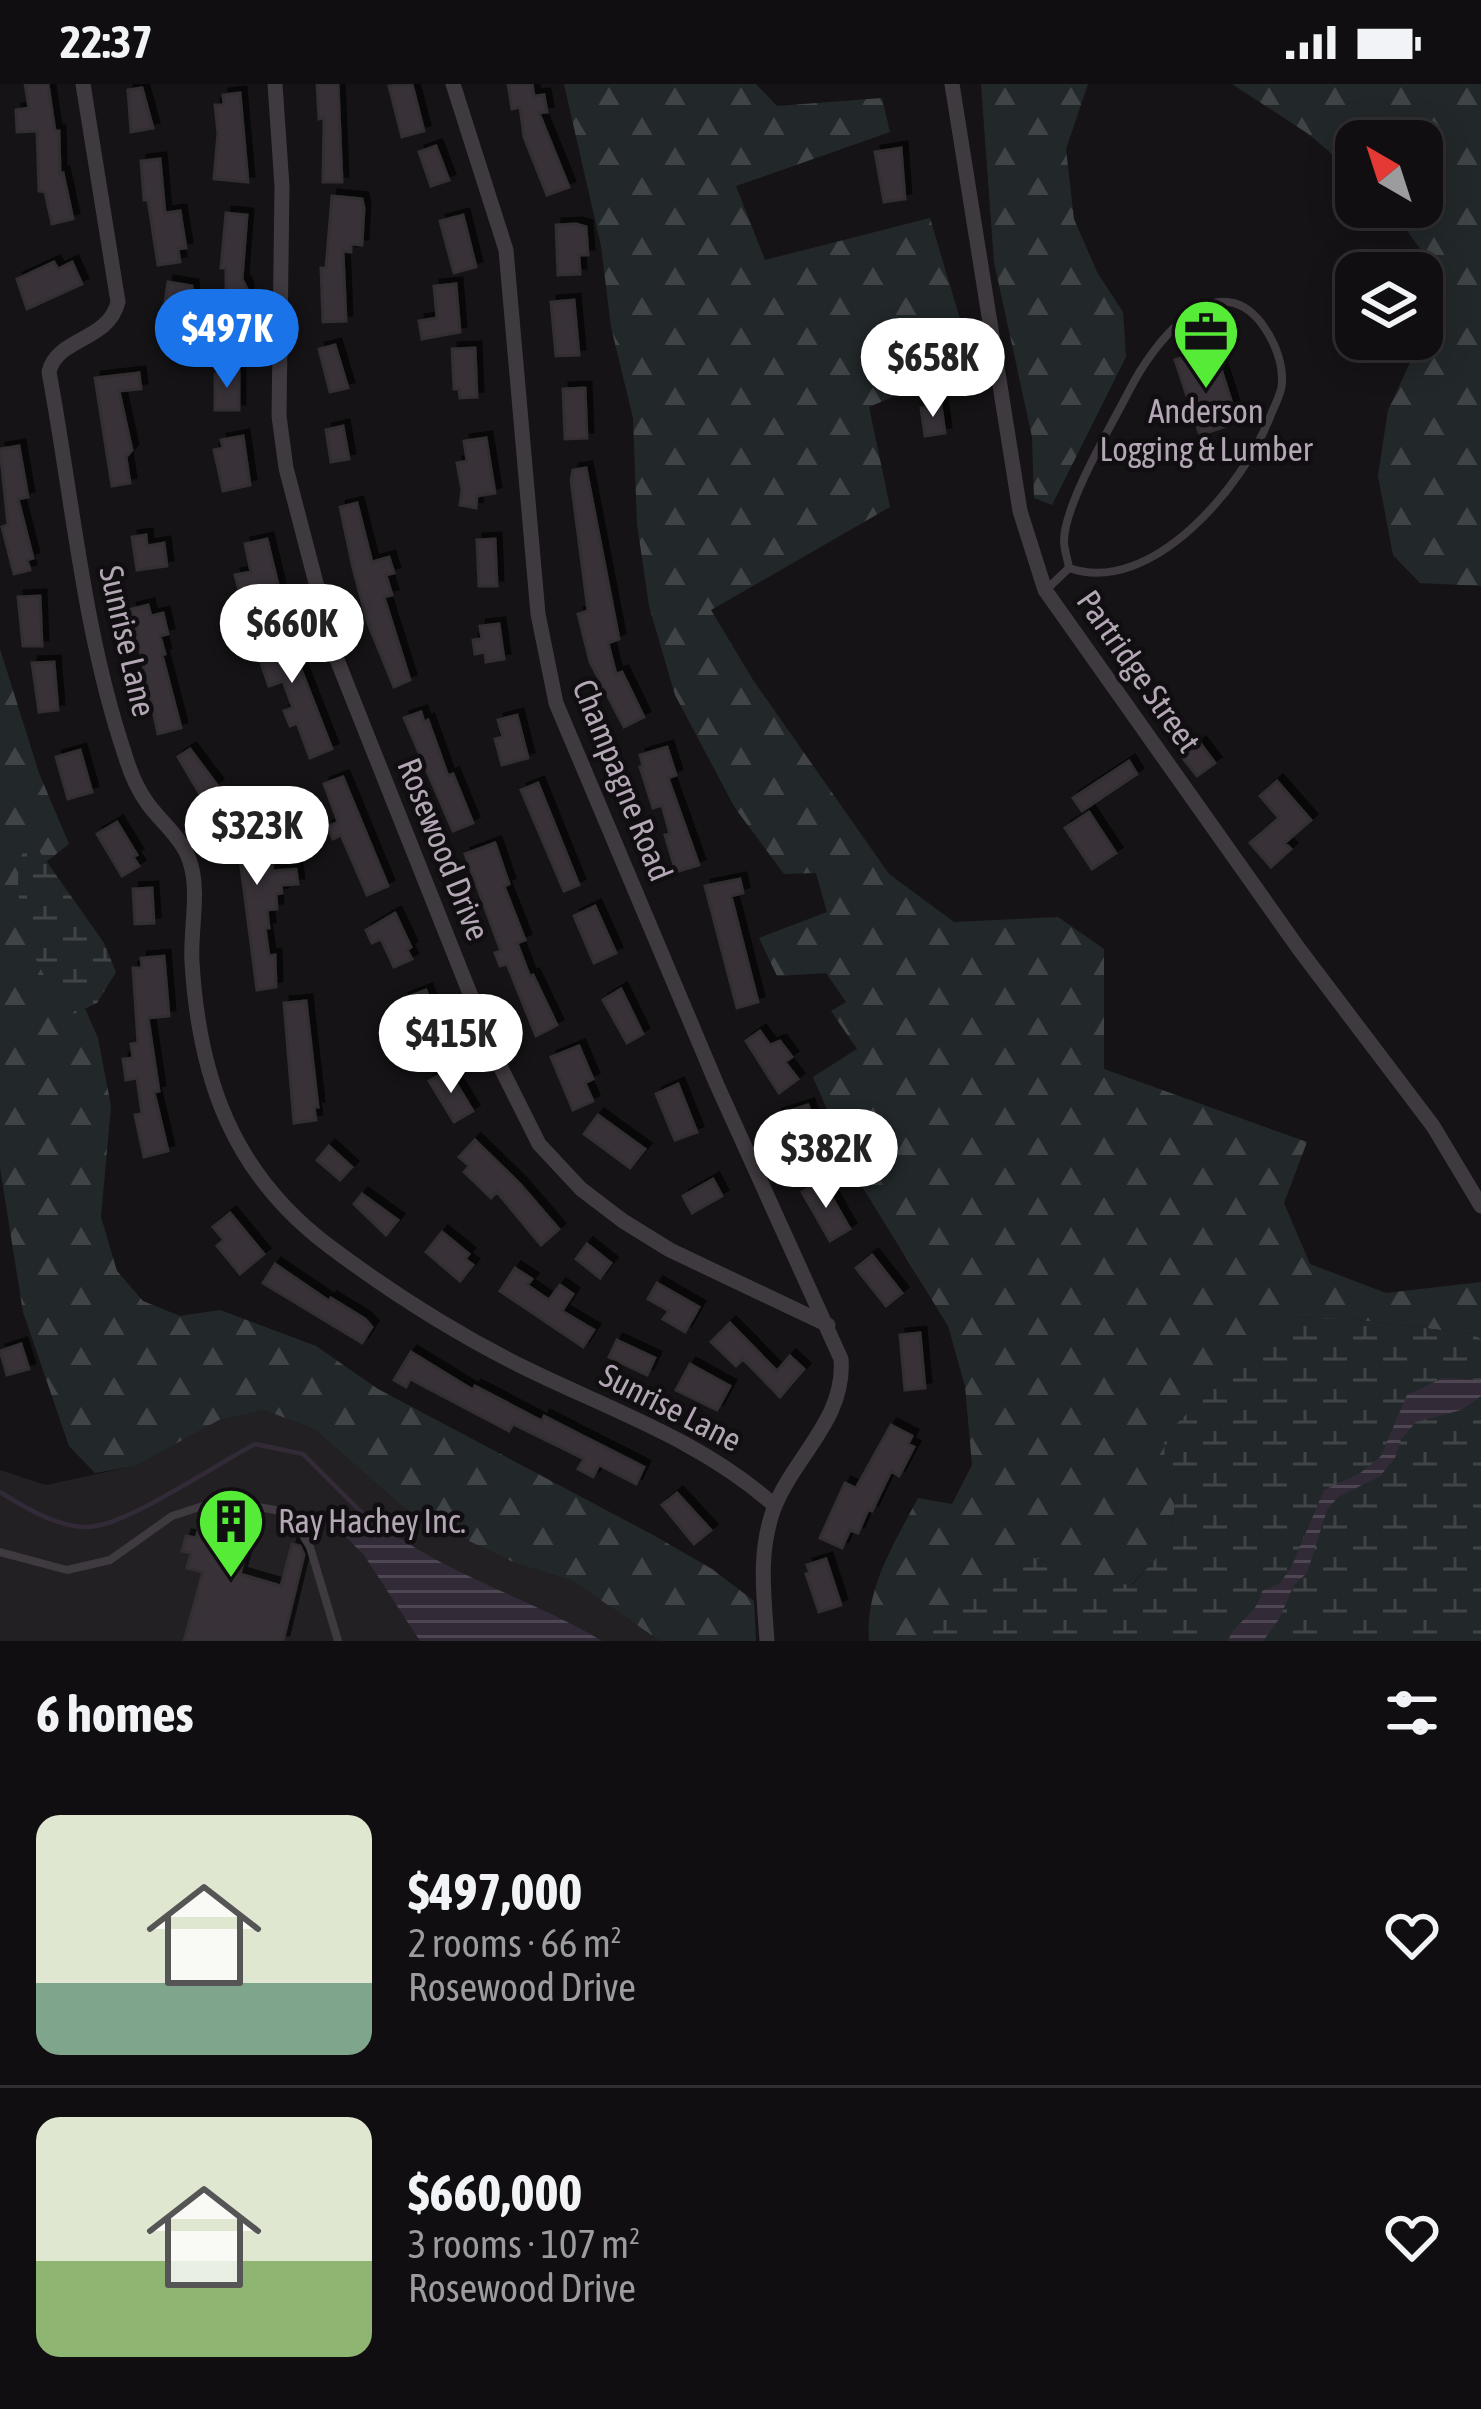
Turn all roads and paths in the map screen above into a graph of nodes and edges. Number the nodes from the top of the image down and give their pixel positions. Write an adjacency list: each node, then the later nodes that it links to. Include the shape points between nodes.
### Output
1 (83, 84): 9 (street, Sunrise Lane, via 118,302 110,322 57,355 49,372 99,667 134,780 191,863 200,1023 230,1132 272,1194 332,1248 500,1354 705,1454)
2 (275, 84): 8 (street, Rosewood Drive, via 286,468 334,652 494,1054 539,1144 581,1190 670,1250)
3 (453, 84): 8 (street, Champagne Road, via 506,250 538,614 556,703)
4 (952, 84): 6 (street, Partridge Street, via 1020,511)
5 (1069, 568): 5 (lane, via 1108,574 1172,542 1212,511 1262,437 1282,384 1276,345 1236,303 1192,311 1138,372 1076,498 1064,539); 6 (lane)
6 (1046, 590): 7 (street, Partridge Street, via 1433,1126)
7 (1481, 1206)
8 (828, 1325): 9 (street, Champagne Road, via 842,1367 836,1402)
9 (775, 1506): 12 (street, Champagne Road, via 763,1550)
10 (0, 1552): 11 (lane, via 68,1570 110,1560 172,1516 206,1505 281,1510 310,1547)
11 (338, 1641)
12 (767, 1641)

